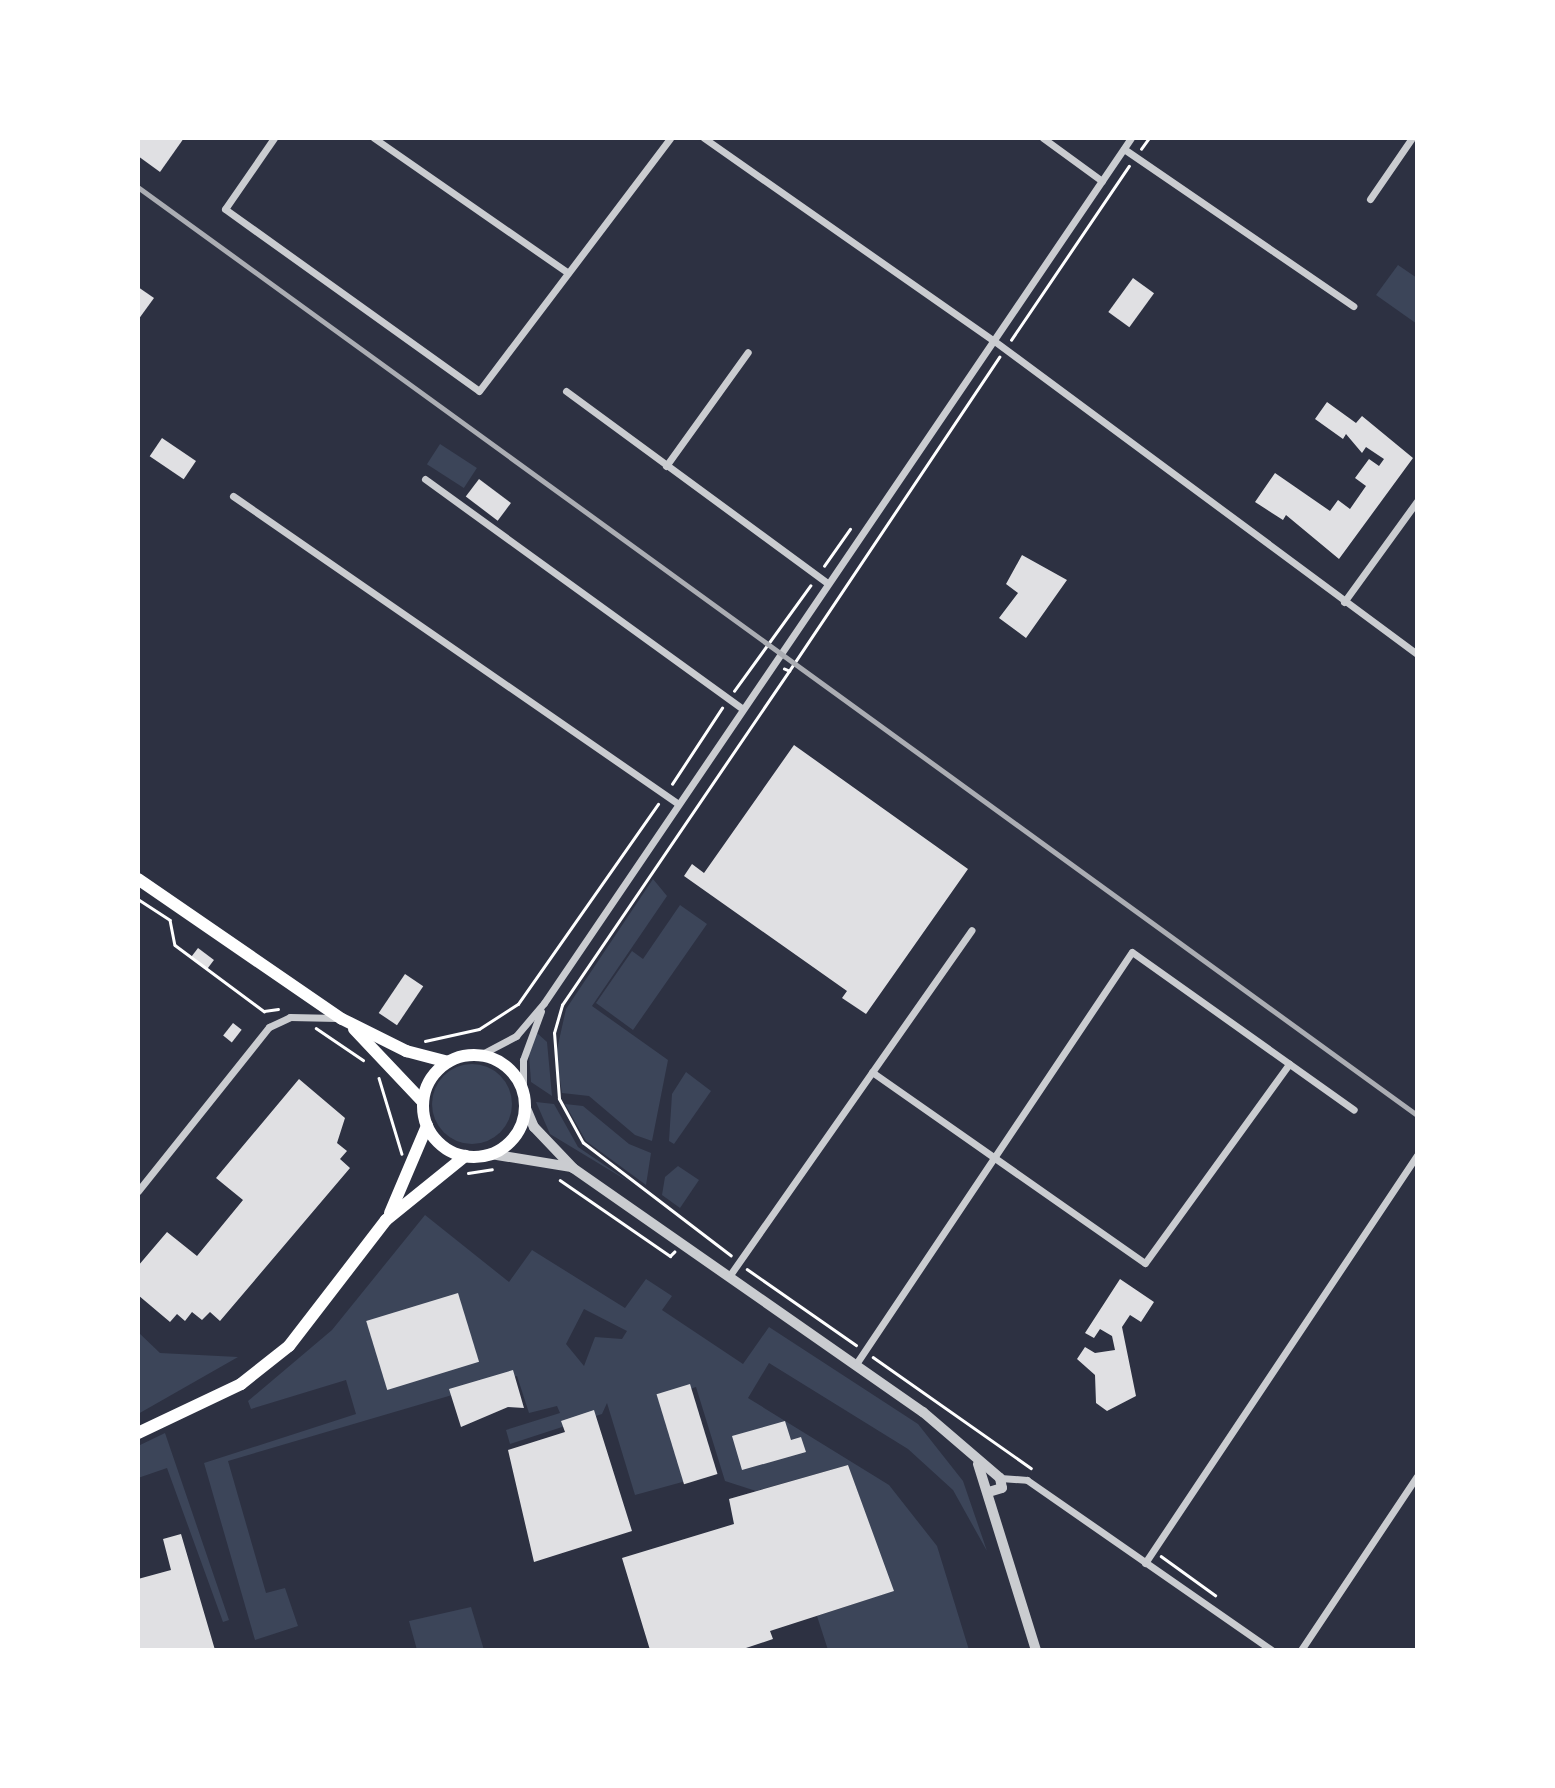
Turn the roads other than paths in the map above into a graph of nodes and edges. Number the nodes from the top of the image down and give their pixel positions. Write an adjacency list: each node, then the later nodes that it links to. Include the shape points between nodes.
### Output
1 (274, 138): 11 (street, via 225,208 479,391)
2 (374, 138): 11 (street)
3 (670, 138): 11 (street)
4 (1044, 138): 9 (street)
5 (1131, 138): 8 (street)
6 (1412, 138): 10 (street)
7 (707, 139): 13 (street)
8 (1124, 149): 9 (street); 12 (street)
9 (1102, 181): 13 (street)
10 (1370, 199)
11 (568, 273)
12 (1353, 306)
13 (993, 340): 20 (street); 21 (street)
14 (748, 352): 16 (street)
15 (566, 391): 16 (street)
16 (666, 466): 20 (street)
17 (425, 480): 23 (street)
18 (233, 496): 24 (street)
19 (1417, 501): 21 (street)
20 (827, 583): 23 (street)
21 (1344, 602): 22 (street)
22 (1417, 654)
23 (741, 708): 24 (street)
24 (677, 803): 27 (street)
25 (138, 879): 28 (main road)
26 (972, 930): 32 (street)
27 (544, 1003): 29 (street, via 516,1036); 33 (street, via 523,1059)
28 (344, 1020): 30 (main road, via 406,1051); 34 (main road); 43 (street, via 299,1016 270,1027)
29 (480, 1055): 30 (main road); 33 (main road, via 506,1066)
30 (448, 1062): 34 (main road, via 435,1072)
31 (1289, 1064): 36 (street); 41 (street, via 1144,1263); 41 (street, via 1132,952)
32 (872, 1072): 41 (street); 45 (street)
33 (523, 1091): 35 (main road)
34 (423, 1102): 37 (main road)
35 (525, 1106): 38 (main road, via 515,1136); 42 (street, via 534,1127)
36 (1354, 1110)
37 (427, 1126): 40 (main road, via 442,1146); 44 (main road)
38 (491, 1154): 40 (main road); 42 (street)
39 (1417, 1155): 50 (street)
40 (465, 1156): 44 (main road)
41 (994, 1158): 46 (street)
42 (573, 1168): 45 (street)
43 (138, 1191)
44 (386, 1220): 47 (main road, via 289,1346 241,1384)
45 (730, 1275): 46 (street)
46 (858, 1362): 49 (street, via 978,1464)
47 (138, 1433)
48 (1417, 1476): 53 (street)
49 (994, 1483): 50 (street, via 1027,1480); 51 (street, via 993,1527)
50 (1145, 1563): 52 (street)
51 (1036, 1650)
52 (1272, 1650)
53 (1301, 1650)

